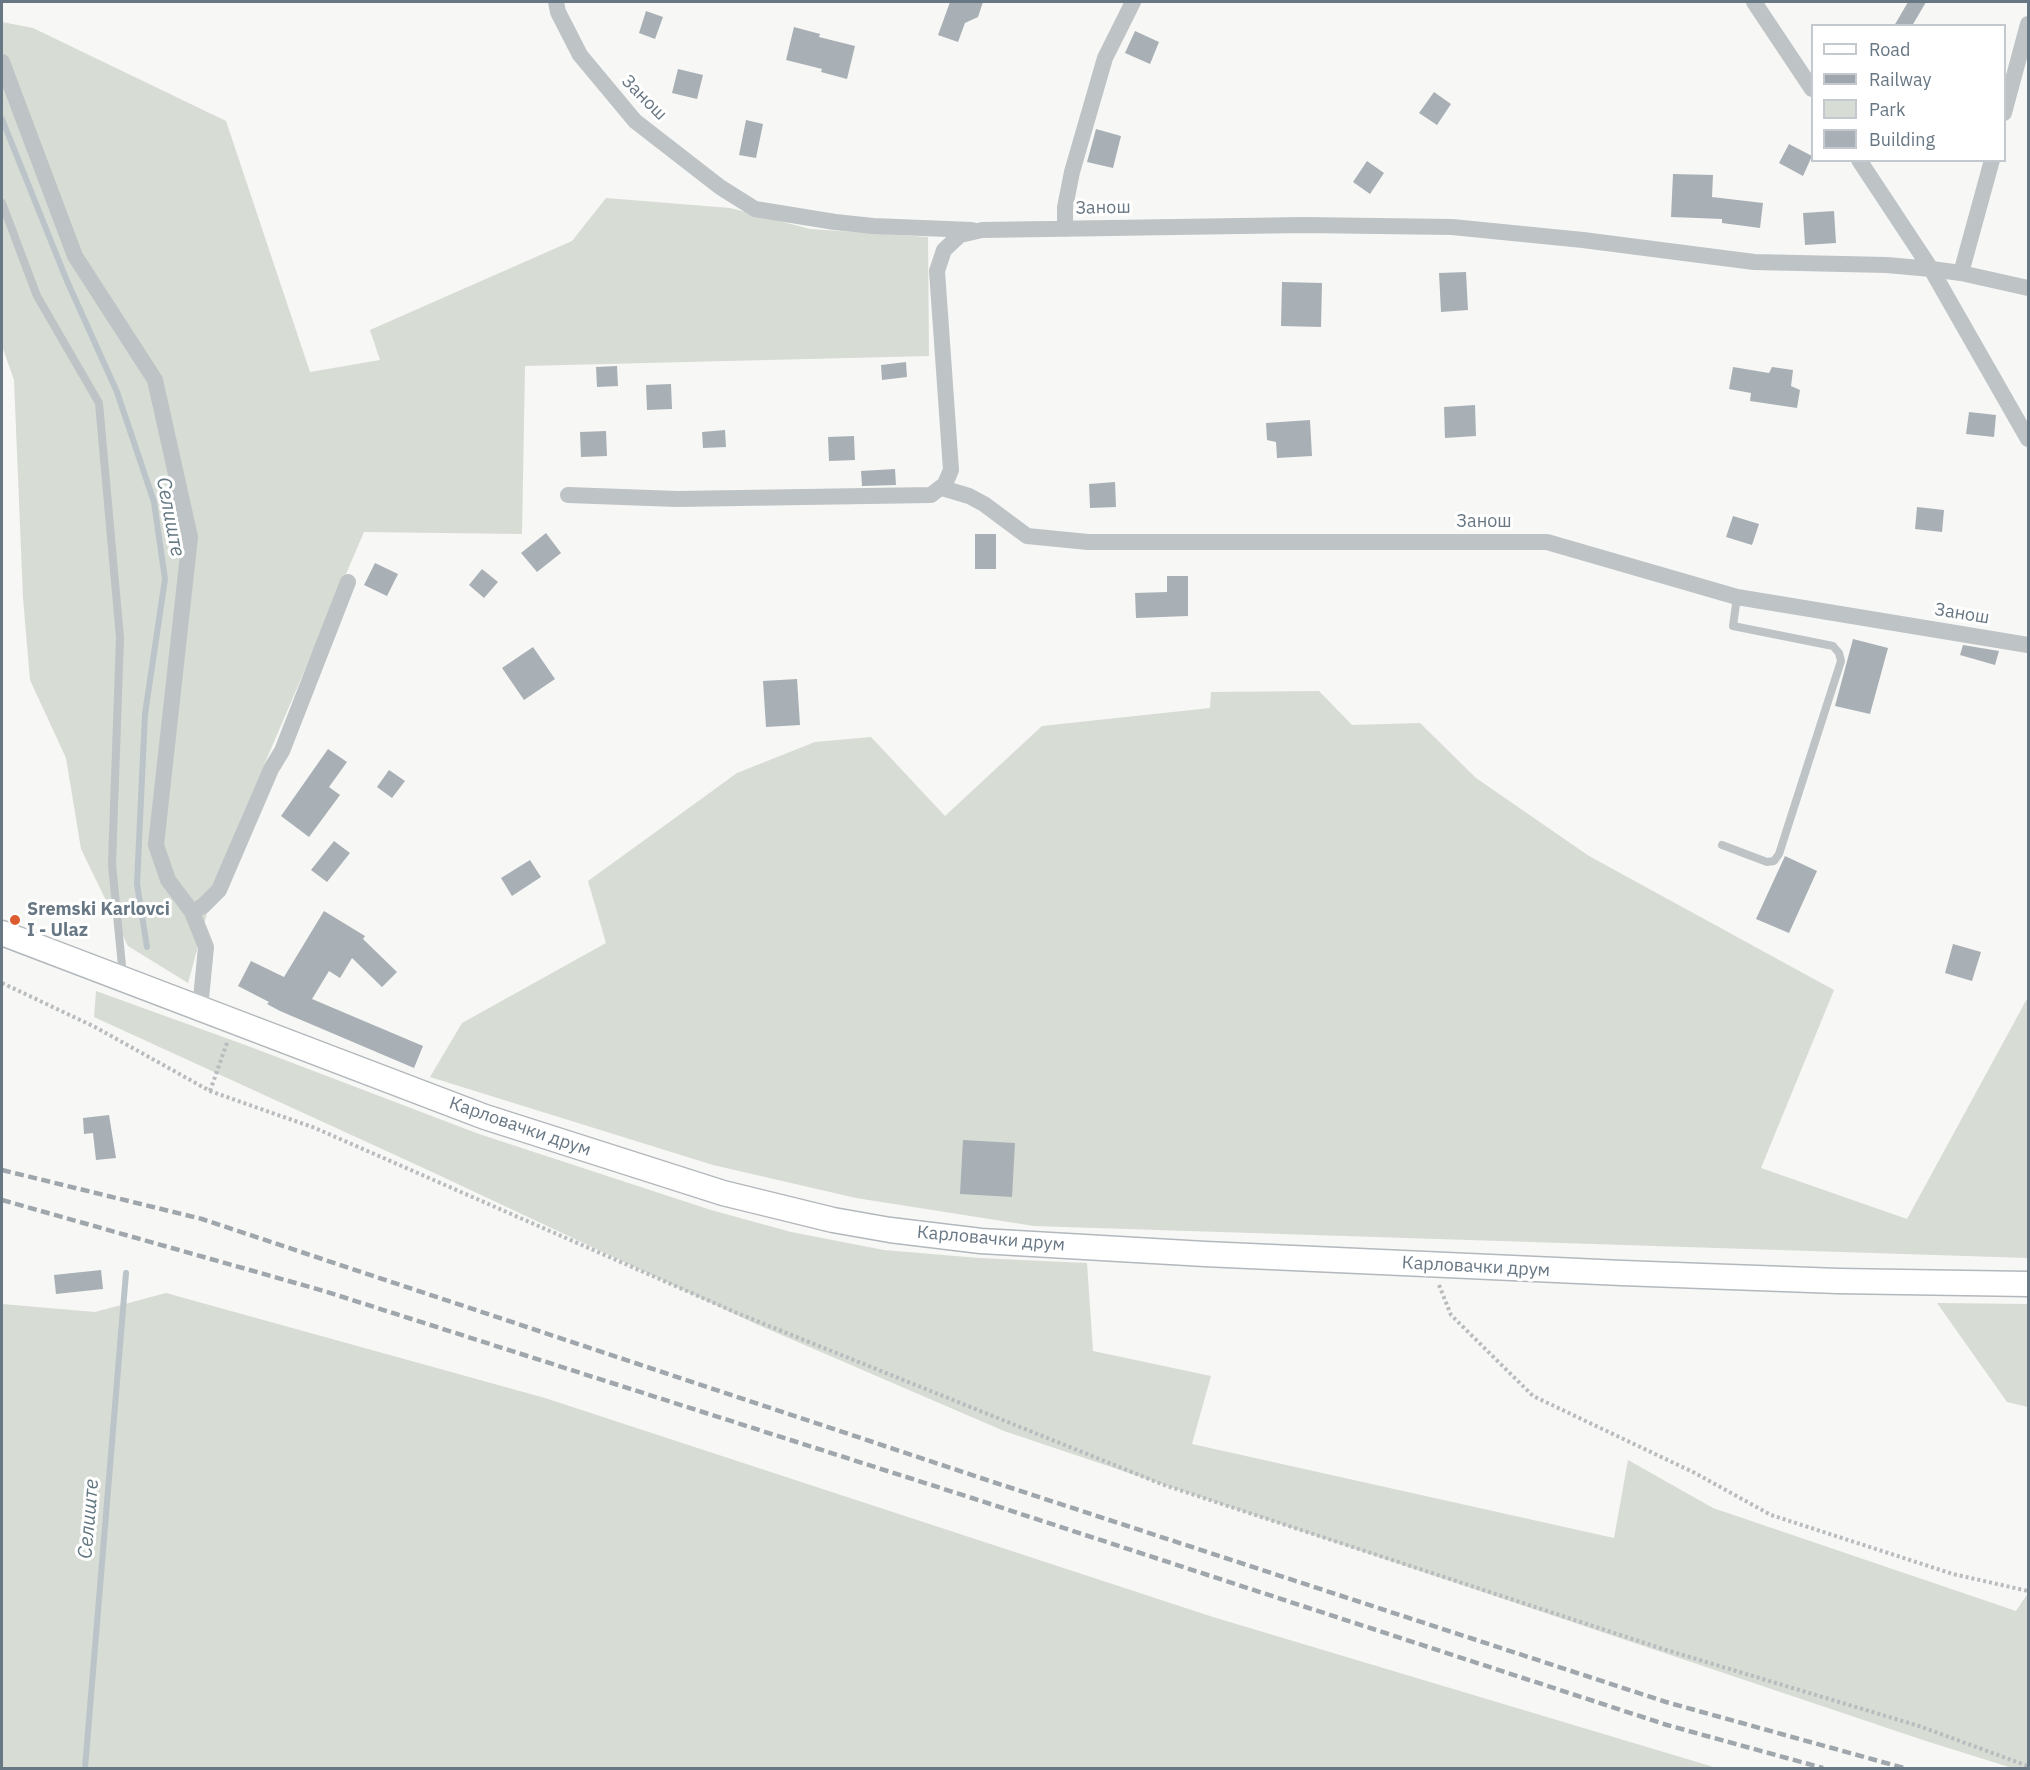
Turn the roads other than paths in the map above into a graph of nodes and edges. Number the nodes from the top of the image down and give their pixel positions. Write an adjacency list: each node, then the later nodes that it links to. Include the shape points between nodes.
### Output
1 (556, 2): 12 (street, Занош, via 580,55 635,121 755,209 844,223)
2 (1133, 2): 11 (street, Занош, via 1102,70 1072,172)
3 (1754, 2): 6 (street)
4 (2028, 24): 7 (street)
5 (2, 62): 23 (street, via 75,255 155,380 190,537 156,845 168,880)
6 (1811, 88)
7 (2006, 106)
8 (1860, 162): 13 (street)
9 (1991, 162): 14 (street)
10 (2, 203): 25 (lane, via 37,296 99,403 120,638 112,864)
11 (1065, 228): 12 (street, Занош); 13 (street, Занош, via 1452,227 1754,262)
12 (981, 230): 17 (street, Занош, via 960,235 944,250 937,271 951,460 951,470)
13 (1931, 269): 14 (street, Занош); 16 (street)
14 (1961, 273): 15 (street, Занош)
15 (2028, 288)
16 (2028, 439)
17 (942, 488): 18 (street, via 919,496 677,499); 20 (street, Занош, via 984,504 1027,536 1088,542 1547,542)
18 (568, 495)
19 (348, 582): 23 (street, via 282,751 219,890)
20 (1737, 597): 21 (street, Занош); 22 (lane, via 1733,626 1833,646 1841,661 1779,855 1767,862)
21 (2028, 645)
22 (1722, 845)
23 (192, 912): 26 (street, via 206,946)
24 (2, 933): 25 (main road, Карловачки друм)
25 (123, 979): 26 (main road, Карловачки друм)
26 (200, 1009): 27 (main road, Карловачки друм, via 507,1124 723,1192 890,1230 981,1241 1205,1254 1838,1281)
27 (2028, 1284)

